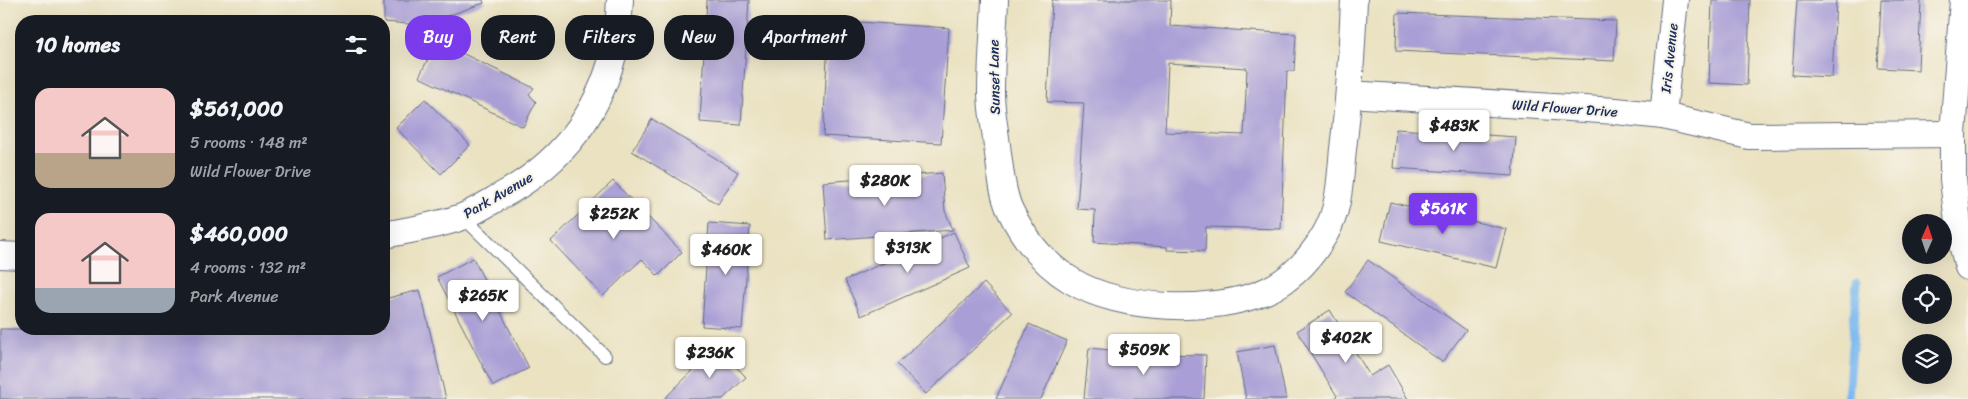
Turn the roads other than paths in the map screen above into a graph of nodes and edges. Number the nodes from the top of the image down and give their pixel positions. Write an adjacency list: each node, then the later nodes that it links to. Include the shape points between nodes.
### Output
1 (620, 0): 9 (street, Park Avenue, via 617,38 604,82 593,108 577,132 537,173 513,190)
2 (995, 0): 6 (street, Sunset Lane, via 991,94 1002,184 1009,208 1021,231 1053,269 1073,282 1118,299 1167,306 1218,304 1267,290 1289,277 1307,260 1326,233 1338,195)
3 (1354, 0): 6 (street)
4 (1675, 0): 7 (street, Iris Avenue)
5 (1963, 0): 8 (street)
6 (1349, 94): 7 (street, Wild Flower Drive)
7 (1663, 116): 8 (street, Wild Flower Drive, via 1749,136)
8 (1954, 134): 13 (street, via 1953,179 1959,232)
9 (463, 216): 10 (street, Park Avenue); 14 (lane)
10 (390, 234)
11 (0, 255): 12 (street)
12 (15, 256)
13 (1968, 267)
14 (605, 356)

